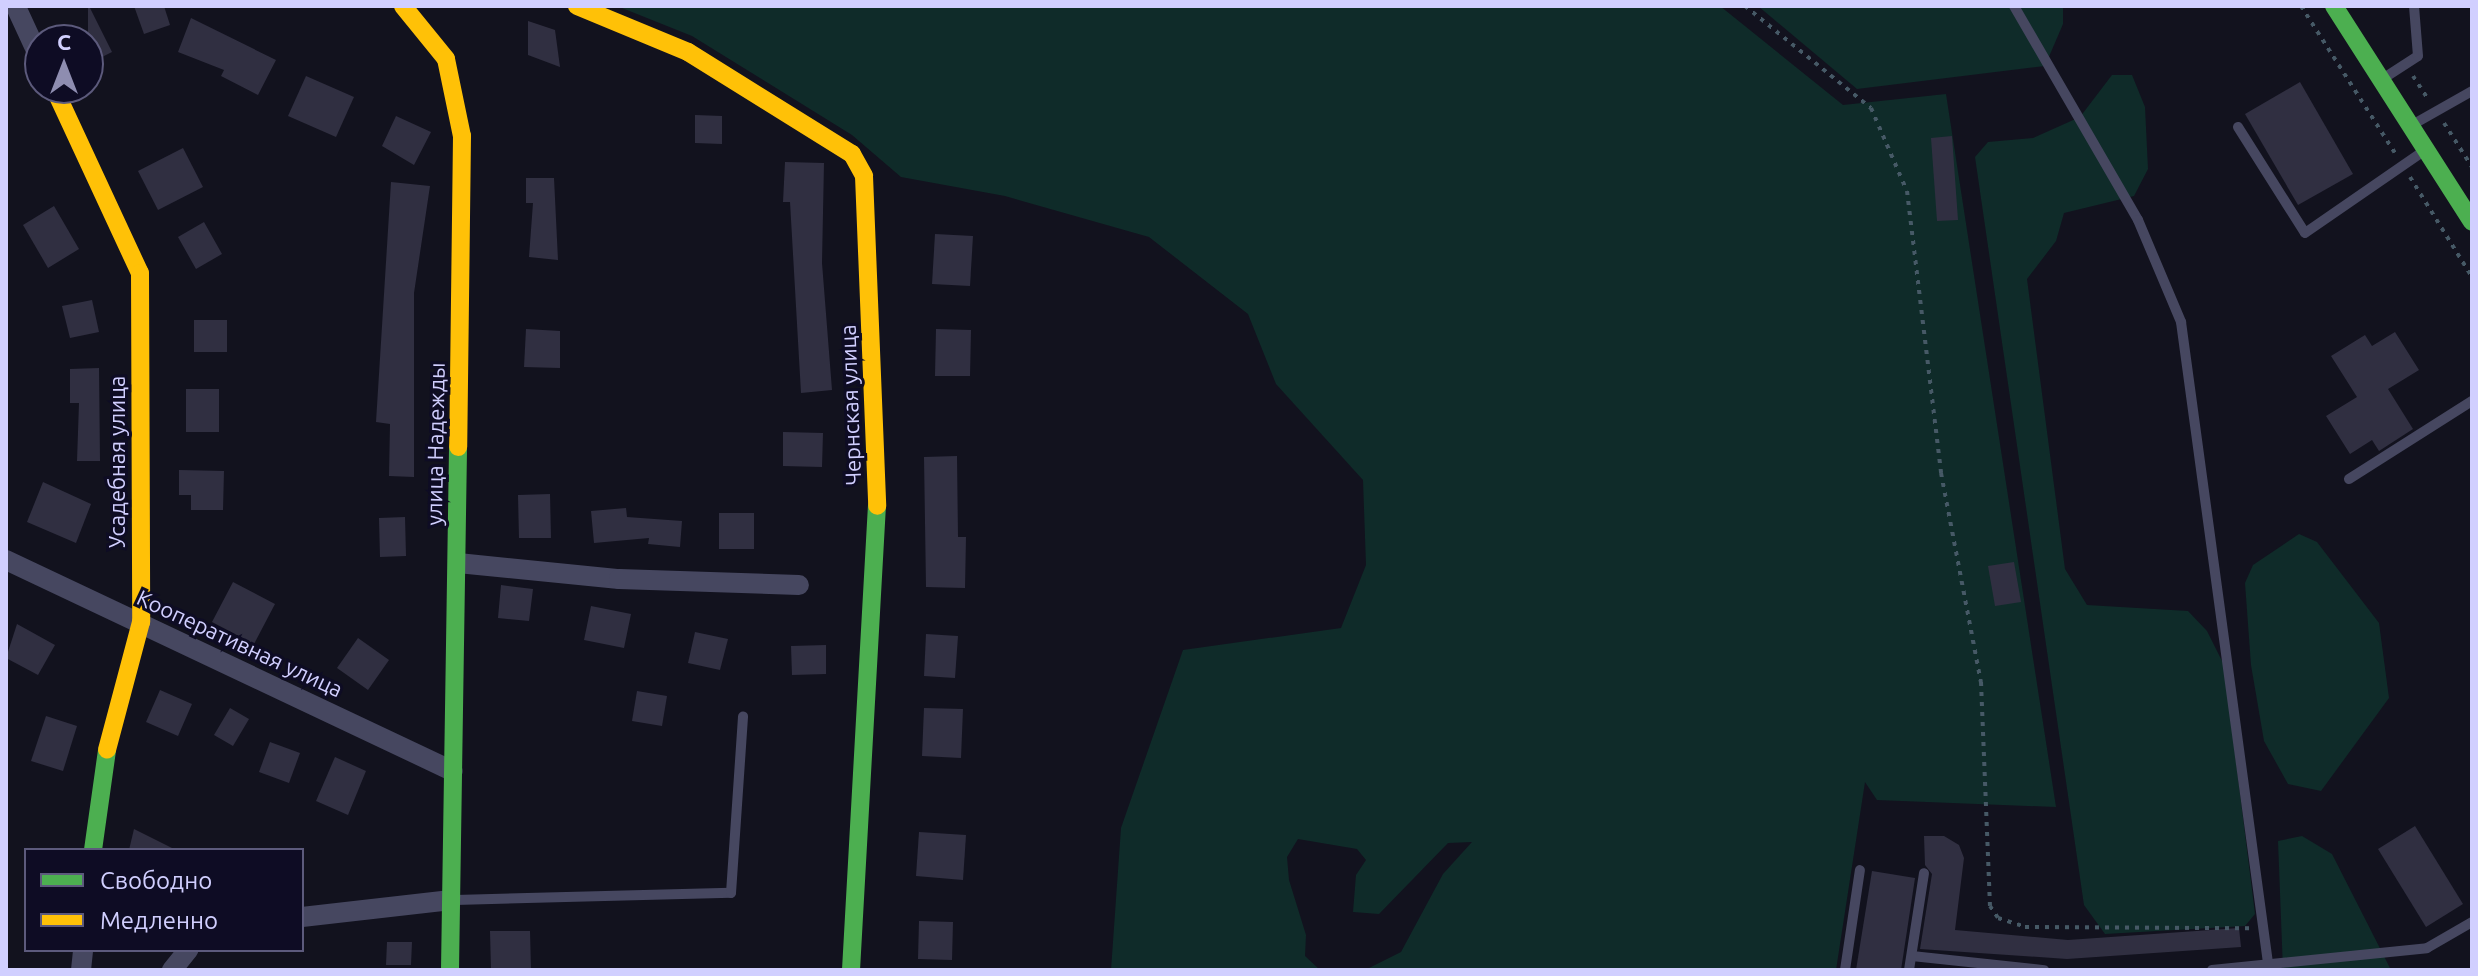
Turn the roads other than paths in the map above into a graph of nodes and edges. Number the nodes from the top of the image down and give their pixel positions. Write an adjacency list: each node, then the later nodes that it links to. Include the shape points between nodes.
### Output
1 (17, 6): 7 (street)
2 (403, 6): 18 (street, улица Надежды, via 446,59 462,136)
3 (577, 6): 34 (street, Чернская улица, via 688,52 852,154 864,176 879,477)
4 (2014, 6): 31 (lane, via 2138,220 2181,322)
5 (2334, 6): 8 (street)
6 (2414, 6): 8 (lane, via 2418,56)
7 (6, 12)
8 (2381, 80): 11 (street)
9 (2472, 91): 11 (lane)
10 (61, 104): 20 (street, Усадебная улица, via 140,273)
11 (2411, 126): 13 (street)
12 (2238, 127): 13 (lane, via 2305,233)
13 (2426, 150): 14 (street)
14 (2472, 222)
15 (2472, 401): 16 (lane)
16 (2349, 479)
17 (6, 560): 20 (street, Кооперативная улица)
18 (458, 563): 19 (street, via 619,579); 22 (street, улица Надежды)
19 (799, 585)
20 (141, 622): 22 (street, Кооперативная улица); 23 (street, Усадебная улица, via 101,773)
21 (743, 716): 26 (lane, via 731,893)
22 (453, 771): 26 (street, улица Надежды)
23 (93, 848)
24 (1860, 870): 35 (lane)
25 (1924, 873): 30 (lane)
26 (451, 900): 27 (street); 33 (street, улица Надежды)
27 (304, 917)
28 (2472, 922): 31 (lane, via 2427,948)
29 (186, 952): 32 (street)
30 (1912, 956): 36 (lane); 37 (lane)
31 (2269, 969): 38 (lane)
32 (172, 970)
33 (450, 970)
34 (851, 970)
35 (1845, 970)
36 (1909, 970)
37 (2044, 970)
38 (2212, 970)

